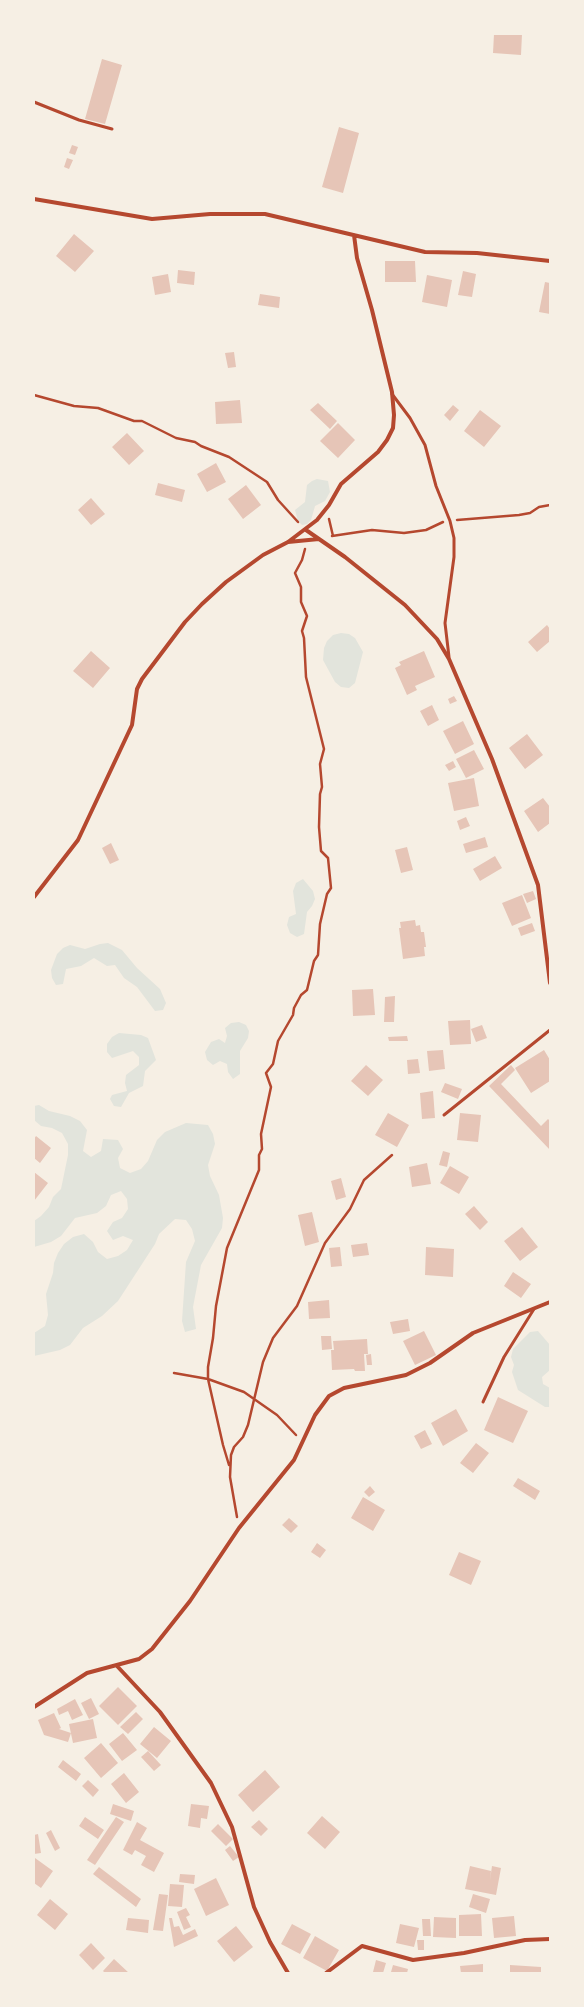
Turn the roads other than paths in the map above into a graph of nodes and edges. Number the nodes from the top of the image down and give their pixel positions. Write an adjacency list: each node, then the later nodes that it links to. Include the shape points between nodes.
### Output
1 (34, 102): 2 (lane, via 79,120)
2 (112, 129)
3 (34, 200): 4 (street, via 152,219 210,214 265,214)
4 (354, 235): 5 (street, via 425,252 477,253); 6 (street, via 357,258)
5 (550, 261)
6 (392, 392): 7 (street, via 393,428 387,440 378,452 347,478 329,505); 10 (lane, via 425,445 454,538 454,557 445,623)
7 (306, 530): 8 (street); 9 (street)
8 (320, 539): 9 (street); 10 (street, via 406,605 437,639)
9 (288, 542): 11 (street, via 263,555 226,582 202,604 184,622 142,679 134,697 132,725 78,840)
10 (449, 659): 12 (street, via 492,759 538,885)
11 (34, 897)
12 (550, 983)
13 (550, 1030): 14 (lane)
14 (444, 1115)
15 (550, 1302): 16 (street)
16 (534, 1309): 17 (lane, via 504,1357); 18 (street, via 473,1333 430,1363 406,1375 344,1388 329,1396 315,1416 294,1460 240,1528 190,1601 152,1649 139,1659)
17 (483, 1402)
18 (117, 1666): 19 (street, via 87,1673); 21 (street, via 160,1712 211,1783 232,1827 254,1907)
19 (34, 1707)
20 (550, 1939): 22 (street, via 525,1940 464,1953 413,1960 362,1946)
21 (288, 1973)
22 (326, 1973)

